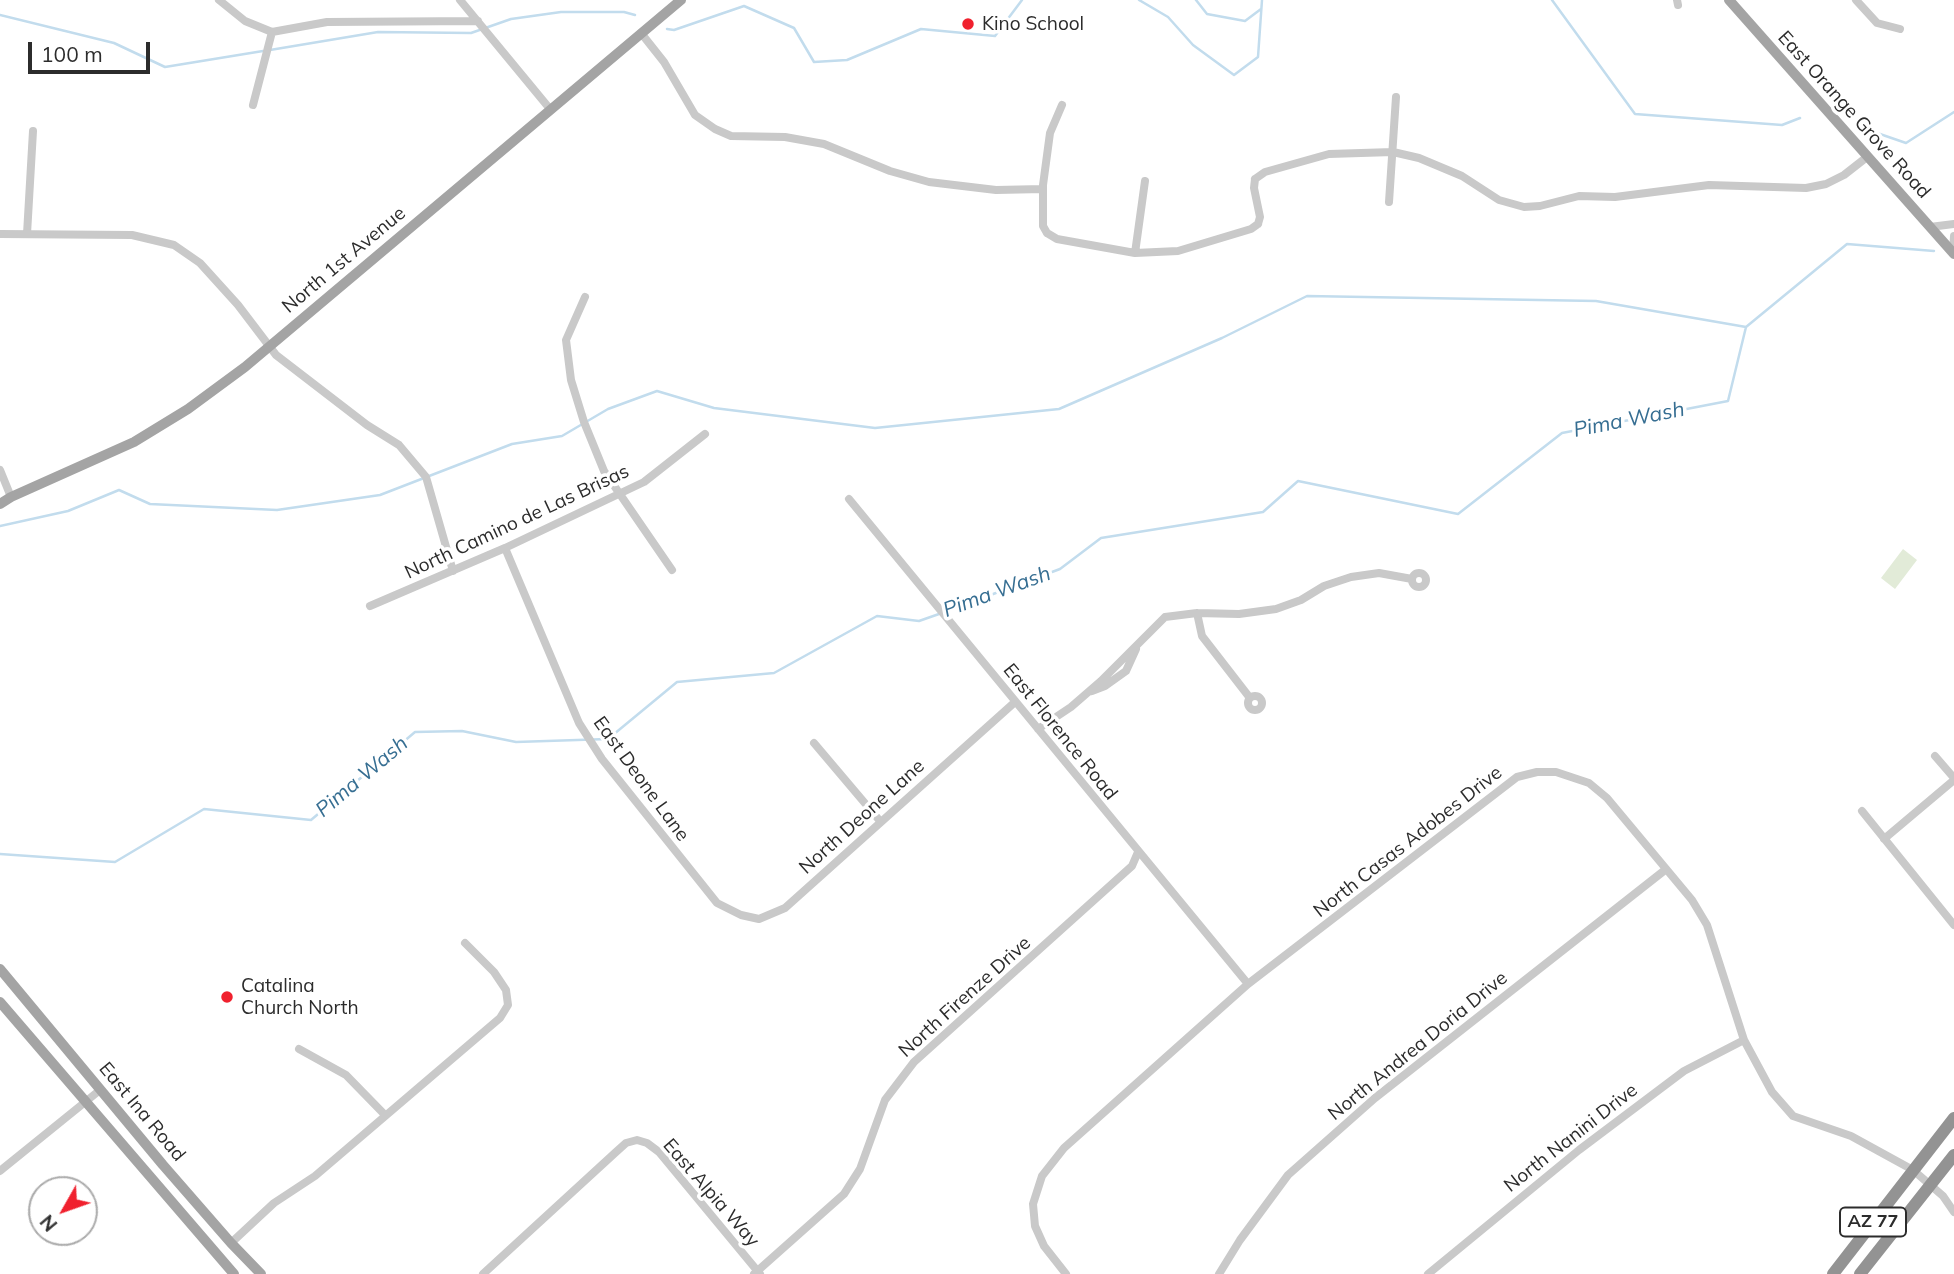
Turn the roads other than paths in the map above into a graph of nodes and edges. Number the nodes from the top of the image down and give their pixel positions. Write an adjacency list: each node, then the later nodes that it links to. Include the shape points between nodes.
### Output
1 (219, 0): 8 (street, via 245,21)
2 (460, 0): 6 (street)
3 (681, 0): 9 (main road, North 1st Avenue)
4 (1729, 0): 16 (main road, East Orange Grove Road)
5 (1856, 0): 7 (street, via 1877,23)
6 (478, 21): 8 (street, via 327,22); 13 (street)
7 (1900, 29)
8 (272, 32): 12 (street)
9 (641, 33): 13 (main road, North 1st Avenue); 18 (street, via 695,115 715,130 731,136 785,137 824,144 929,182 996,190)
10 (1396, 97): 15 (street)
11 (1062, 104): 18 (street, via 1050,133)
12 (253, 105)
13 (550, 109): 28 (main road, North 1st Avenue)
14 (33, 131): 23 (street)
15 (1393, 152): 16 (street, via 1429,162 1499,200 1524,207 1579,196 1615,197 1709,185 1806,188 1844,175); 19 (street); 25 (street, via 1329,155 1265,172 1253,178 1260,226 1178,251)
16 (1867, 157): 21 (main road, East Orange Grove Road)
17 (1145, 181): 25 (street)
18 (1043, 189): 25 (street, via 1044,236)
19 (1389, 202)
20 (1954, 224): 21 (street)
21 (1930, 227): 26 (main road, East Orange Grove Road)
22 (0, 234): 23 (street)
23 (27, 234): 28 (street, via 132,234 174,245 200,263)
24 (1954, 236): 26 (street)
25 (1135, 253)
26 (1954, 253)
27 (585, 297): 31 (street, via 566,340 571,380 604,471)
28 (268, 347): 32 (main road, North 1st Avenue, via 188,409 134,442); 37 (street, via 399,445 426,477)
29 (705, 434): 31 (street, North Camino de Las Brisas, via 644,482)
30 (0, 470): 32 (street)
31 (619, 494): 35 (street, North Camino de Las Brisas); 36 (street)
32 (11, 497): 34 (main road, North 1st Avenue)
33 (849, 499): 42 (street, East Florence Road)
34 (0, 504)
35 (505, 548): 37 (street, North Camino de Las Brisas); 52 (street, East Deone Lane, via 579,723 617,780)
36 (672, 570)
37 (453, 571): 39 (street, North Camino de Las Brisas)
38 (1412, 579): 40 (street, via 1379,573 1351,577 1276,609 1239,614)
39 (370, 606)
40 (1198, 612): 41 (street, via 1202,636); 43 (street, via 1165,617 1139,643 1126,671 1086,693)
41 (1250, 698)
42 (1015, 702): 43 (street, East Florence Road); 48 (street, North Deone Lane)
43 (1038, 729): 50 (street, East Florence Road)
44 (814, 743): 48 (street)
45 (1935, 756): 46 (street)
46 (1954, 779): 49 (street)
47 (1862, 811): 49 (street)
48 (880, 821): 52 (street, North Deone Lane, via 785,908 759,919)
49 (1884, 839): 53 (street)
50 (1138, 852): 56 (street, East Florence Road); 70 (street, North Firenze Drive, via 1132,866 914,1062 885,1100 860,1169 844,1194)
51 (1665, 870): 56 (street, North Casas Adobes Drive, via 1607,798 1589,783 1556,772 1537,772 1517,778); 58 (street, North Casas Adobes Drive, via 1707,925); 75 (street, North Andrea Doria Drive, via 1375,1098 1288,1175)
52 (716, 904)
53 (1954, 925)
54 (464, 943): 62 (street, via 494,972 506,990 508,1005 499,1018)
55 (0, 969): 60 (main road, East Ina Road)
56 (1248, 984): 74 (street, North Casas Adobes Drive, via 1064,1148 1042,1177 1033,1204 1035,1226)
57 (0, 1002): 61 (main road, East Ina Road)
58 (1744, 1040): 65 (street, North Casas Adobes Drive, via 1772,1092 1793,1116 1851,1136); 76 (street, North Nanini Drive, via 1684,1071)
59 (299, 1049): 62 (street, via 346,1075)
60 (100, 1090): 61 (street); 69 (main road, East Ina Road)
61 (85, 1102): 66 (street); 71 (main road, East Ina Road)
62 (384, 1115): 69 (street)
63 (1954, 1118): 65 (highway, AZ 77)
64 (1954, 1155): 67 (highway, AZ 77)
65 (1913, 1170): 67 (street, North Casas Adobes Drive); 77 (highway, AZ 77)
66 (0, 1171)
67 (1931, 1185): 68 (street, North Casas Adobes Drive); 78 (highway, AZ 77)
68 (1954, 1212)
69 (231, 1243): 72 (main road, East Ina Road)
70 (757, 1273): 73 (street, East Alpia Way, via 659,1152 637,1140 626,1143)
71 (234, 1274)
72 (261, 1274)
73 (483, 1274)
74 (1066, 1274)
75 (1219, 1274)
76 (1428, 1274)
77 (1833, 1274)
78 (1860, 1274)

